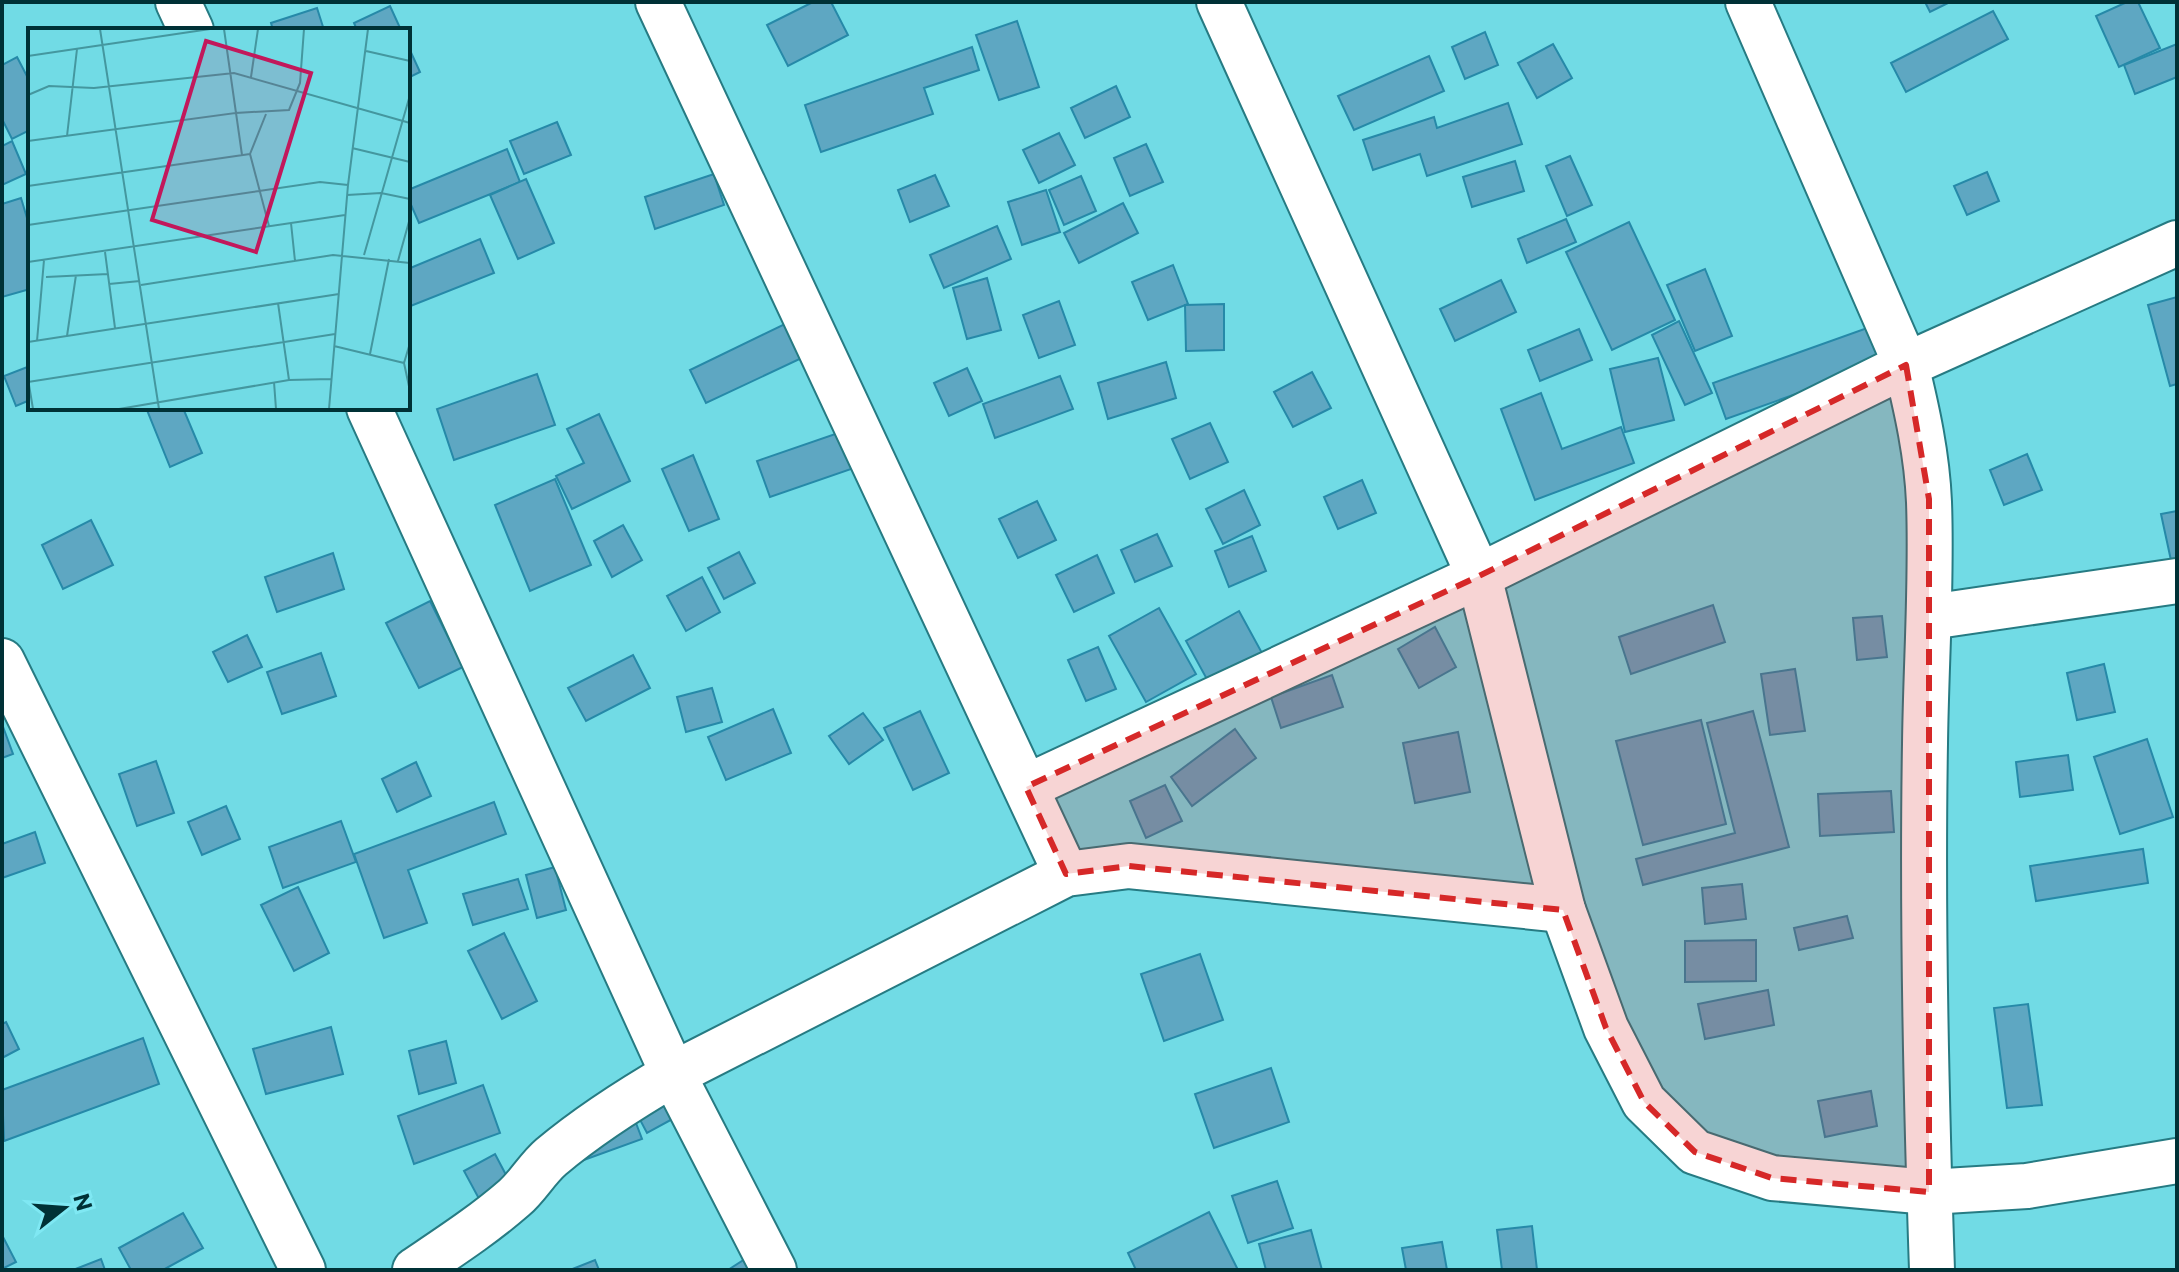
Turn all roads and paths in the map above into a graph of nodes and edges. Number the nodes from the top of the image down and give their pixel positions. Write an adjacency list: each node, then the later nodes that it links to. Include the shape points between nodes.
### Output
1 (178, 2): 5 (street)
2 (658, 2): 13 (street)
3 (1219, 2): 9 (street)
4 (1748, 2): 7 (street)
5 (190, 28)
6 (2177, 243): 7 (street)
7 (1906, 365): 9 (street); 11 (street, via 1920,419 1929,499)
8 (370, 410): 16 (street)
9 (1479, 576): 13 (street); 15 (street)
10 (2177, 581): 11 (street)
11 (1930, 617): 18 (street, via 1925,743)
12 (2, 661): 19 (street)
13 (1026, 787): 14 (street)
14 (1066, 874): 15 (street, via 1129,866); 16 (street)
15 (1563, 910): 18 (street, via 1606,1028 1644,1102 1695,1152 1772,1178)
16 (673, 1074): 20 (street, via 595,1123 549,1159 484,1223); 21 (street)
17 (2177, 1161): 18 (street, via 2027,1186)
18 (1929, 1192): 22 (street)
19 (303, 1270)
20 (415, 1270)
21 (774, 1270)
22 (1932, 1270)

